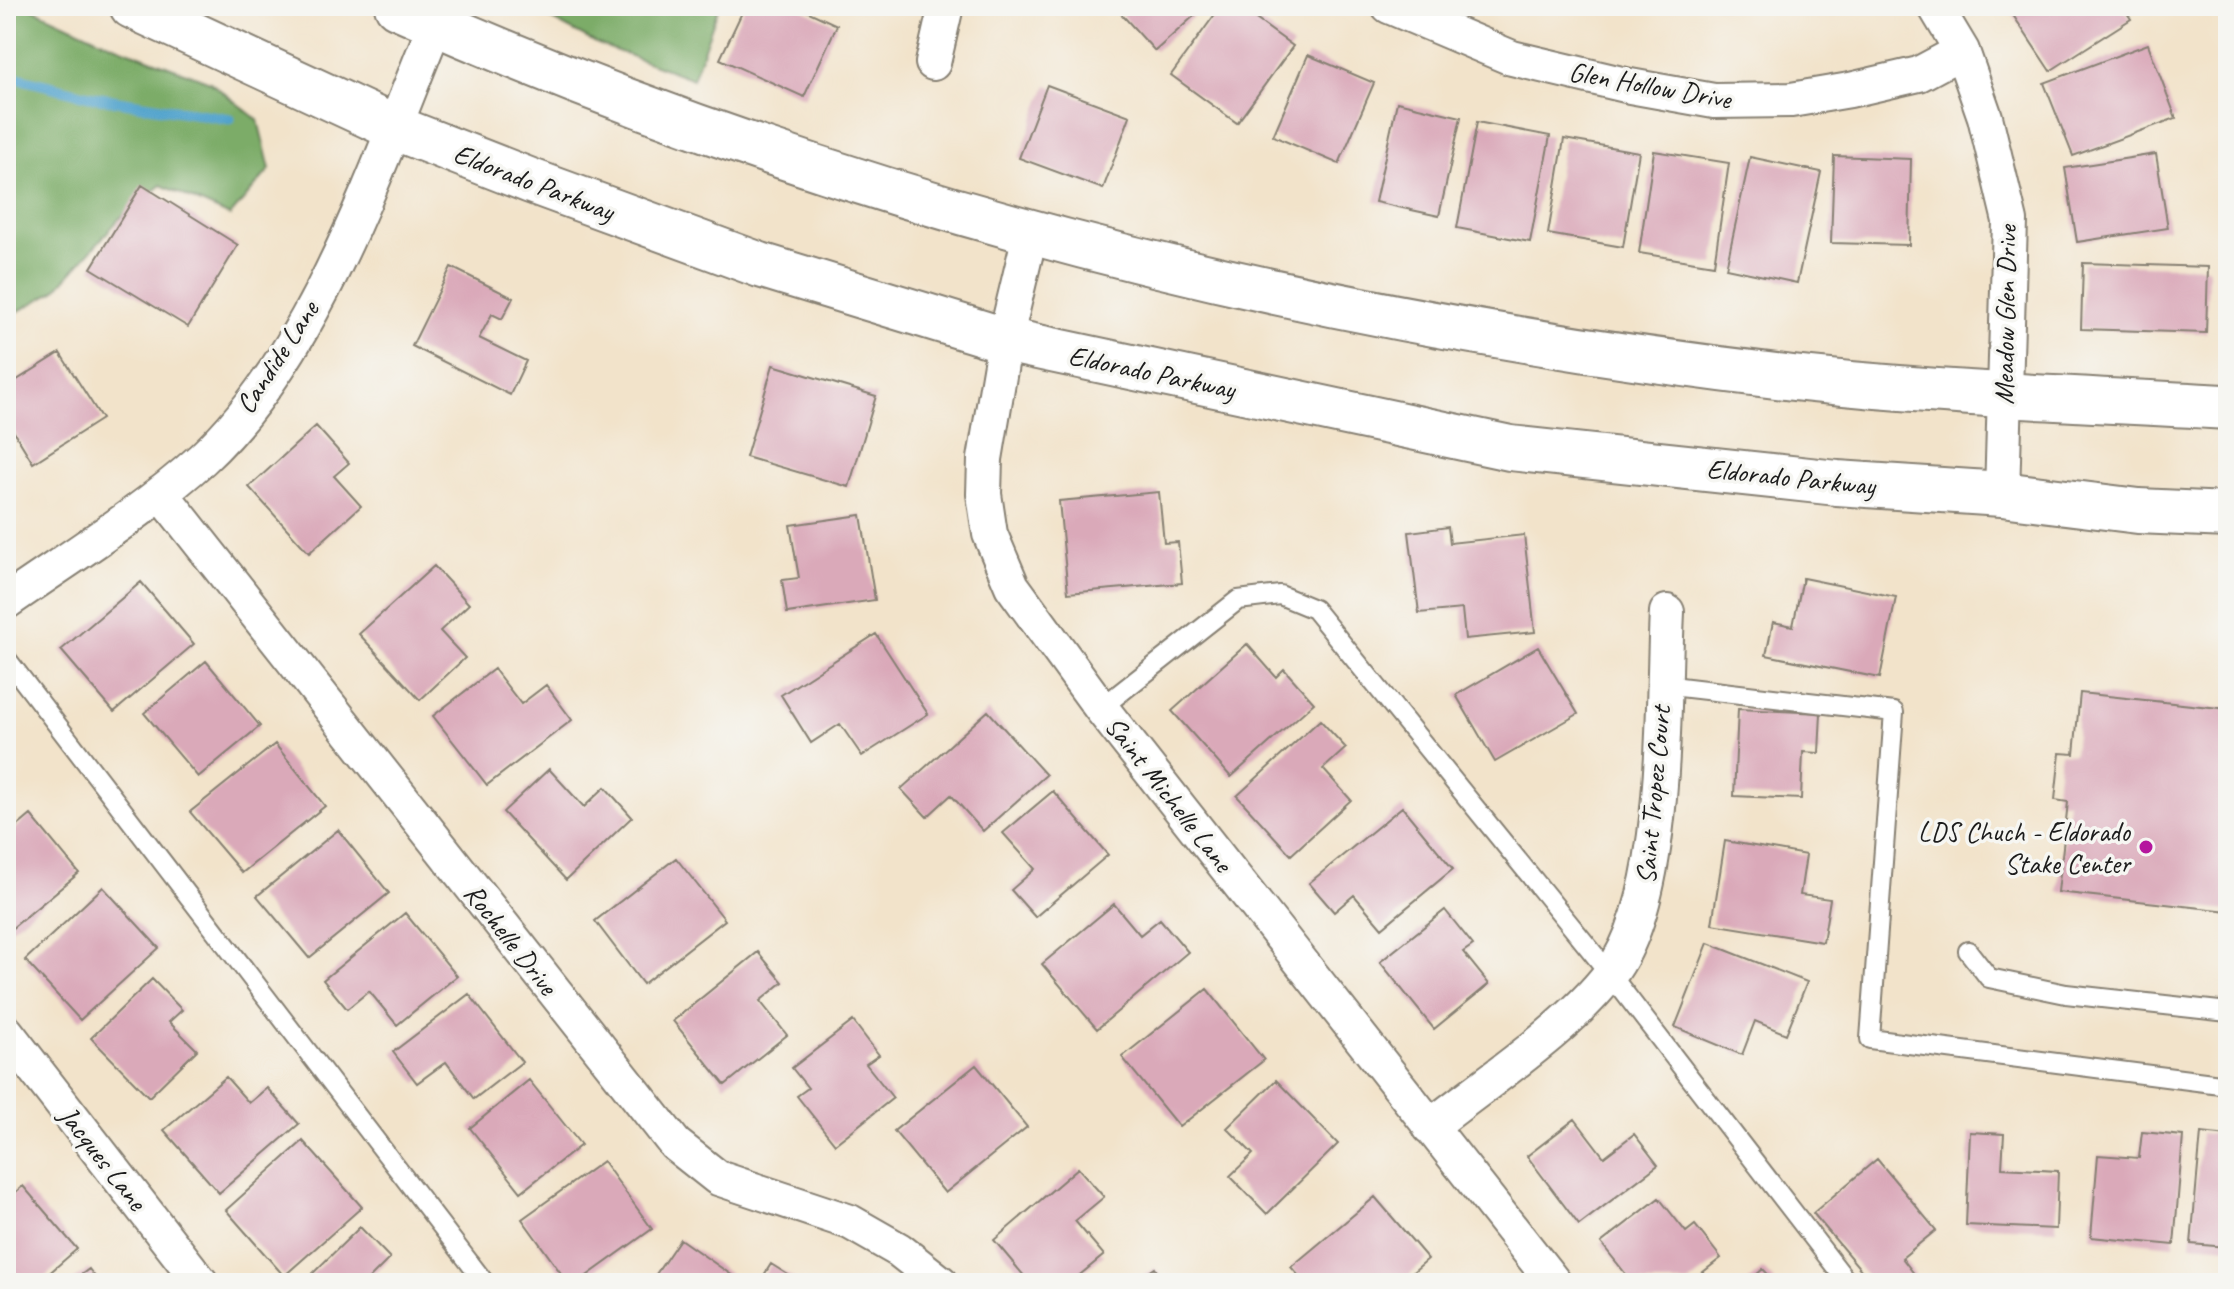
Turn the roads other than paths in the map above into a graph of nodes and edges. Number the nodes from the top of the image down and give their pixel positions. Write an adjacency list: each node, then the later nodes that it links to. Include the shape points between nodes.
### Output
1 (132, 6): 8 (main road, Eldorado Parkway)
2 (946, 6): 7 (street)
3 (1389, 6): 6 (street, Glen Hollow Drive, via 1512,58 1714,101 1791,100 1850,90 1919,74)
4 (1935, 6): 6 (street, Meadow Glen Drive)
5 (416, 15): 8 (street, Candide Lane); 9 (main road, via 734,138)
6 (1962, 51): 11 (street, Meadow Glen Drive, via 1985,117 2010,221)
7 (933, 63)
8 (393, 127): 10 (main road, Eldorado Parkway, via 746,261); 13 (street, Candide Lane, via 349,234 264,388 204,457)
9 (1030, 235): 10 (street, Saint Michelle Lane); 11 (main road, via 1448,328 1781,376)
10 (1005, 340): 14 (main road, Eldorado Parkway, via 1510,448 1837,483); 20 (street, Saint Michelle Lane, via 985,459 990,534 1012,586)
11 (2004, 397): 12 (main road); 14 (street, Meadow Glen Drive)
12 (2228, 407)
13 (161, 493): 16 (street, Candide Lane); 29 (street, Rochelle Drive, via 675,1144 718,1178 850,1222 899,1250)
14 (2002, 494): 15 (main road, Eldorado Parkway, via 2138,511)
15 (2228, 515)
16 (6, 602)
17 (1667, 612): 19 (street, Saint Tropez Court)
18 (6, 658): 28 (lane)
19 (1663, 685): 22 (street, Saint Tropez Court, via 1656,826 1645,895 1627,948); 25 (lane, via 1894,712 1870,1039)
20 (1101, 708): 22 (lane, via 1238,600 1280,595 1314,609); 26 (street, Saint Michelle Lane)
21 (1968, 951): 23 (lane, via 1989,978 2066,994)
22 (1610, 974): 26 (street, Saint Tropez Court, via 1576,1011); 31 (lane)
23 (2228, 1012)
24 (6, 1032): 27 (street, Jacques Lane)
25 (2228, 1085)
26 (1430, 1127): 30 (street, Saint Michelle Lane)
27 (201, 1283)
28 (485, 1283)
29 (941, 1283)
30 (1554, 1283)
31 (1848, 1283)

